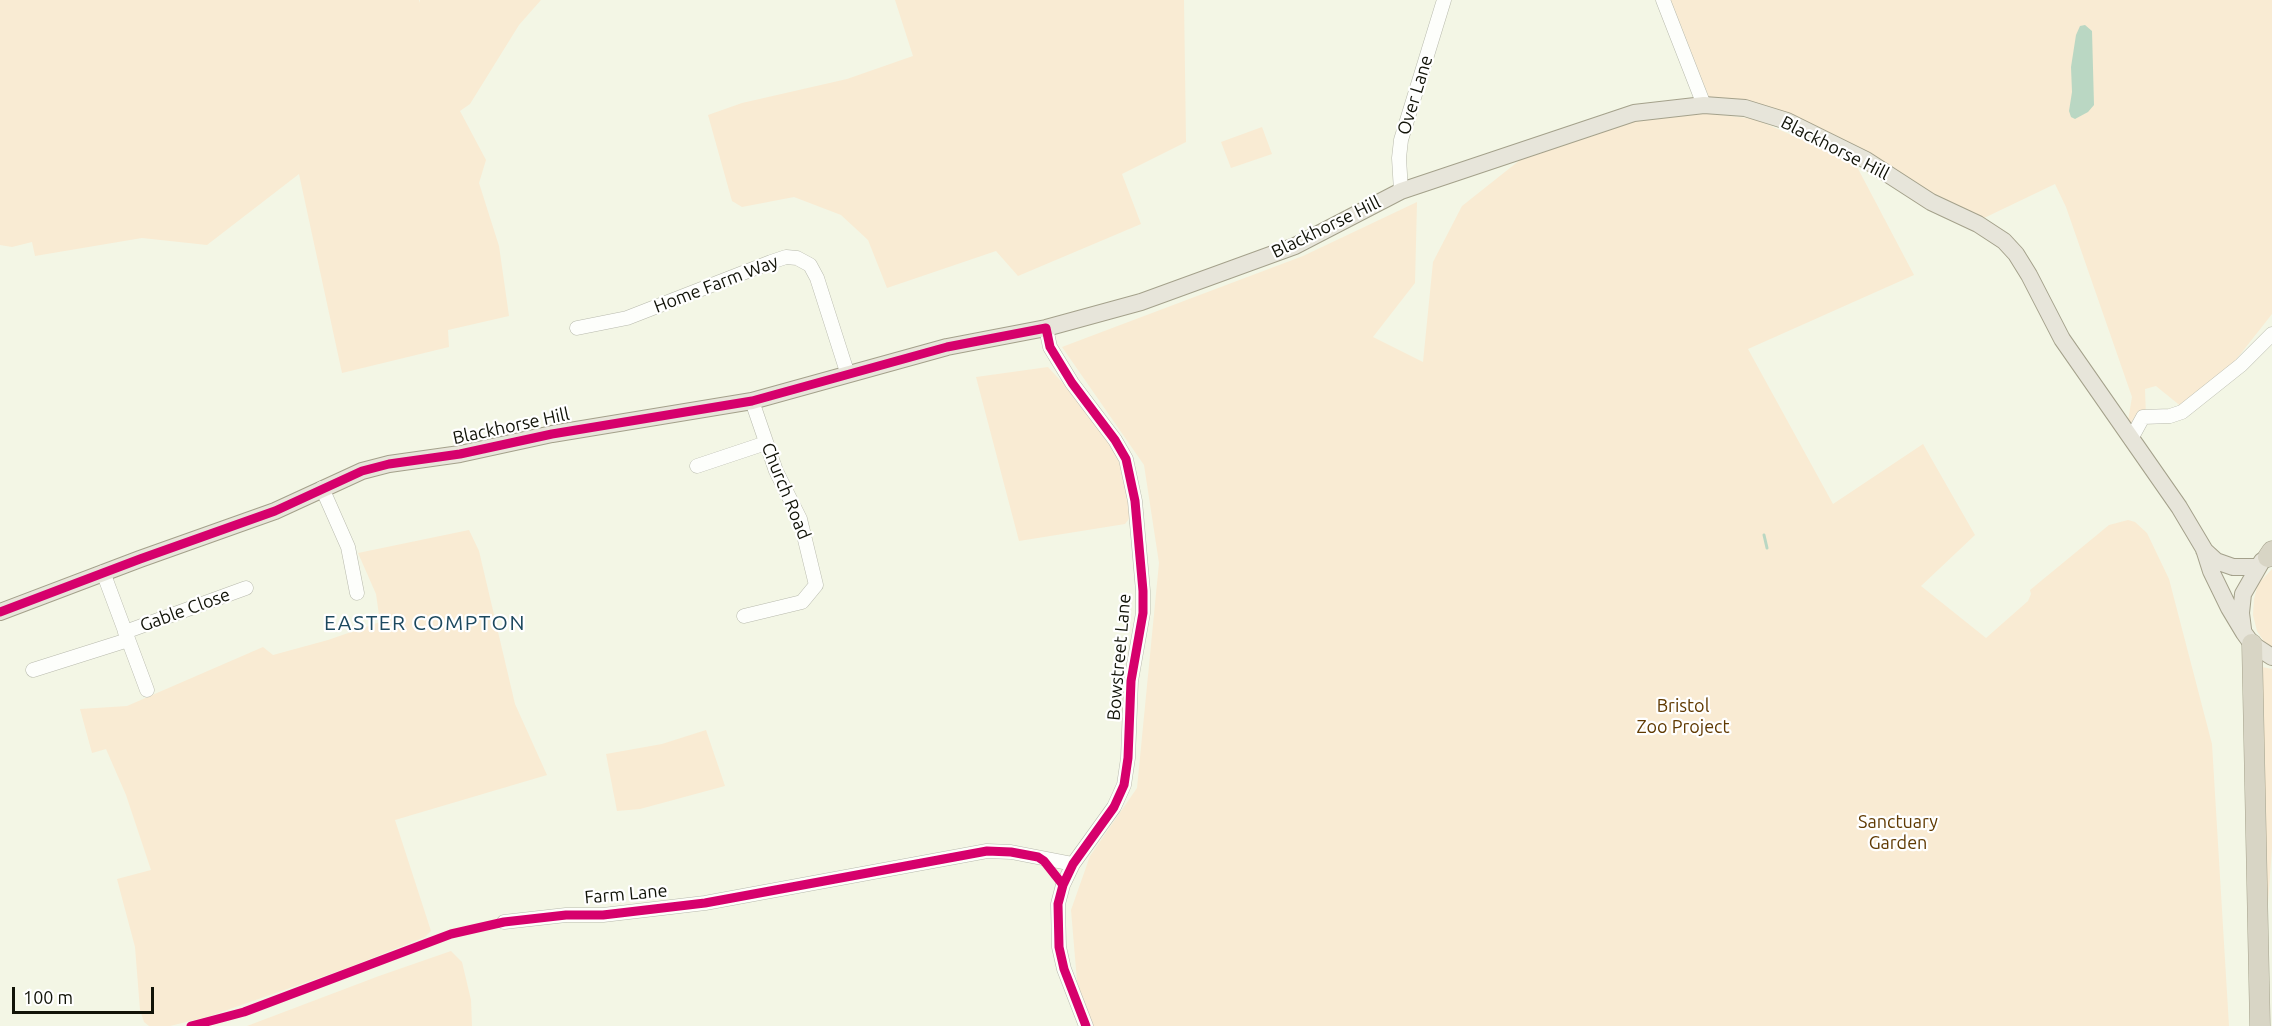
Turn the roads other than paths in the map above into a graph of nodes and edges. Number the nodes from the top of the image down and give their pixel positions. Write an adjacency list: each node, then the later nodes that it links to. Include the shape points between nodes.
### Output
1 (1444, 0): 4 (street, Over Lane, via 1401,140)
2 (1663, 0): 3 (street)
3 (1704, 105): 4 (main road, Blackhorse Hill, via 1634,113); 10 (main road, Blackhorse Hill, via 1745,108 1787,121 1866,160 1931,202 2004,241 2029,275 2062,339)
4 (1401, 191): 6 (main road, Blackhorse Hill, via 1295,246 1141,302)
5 (578, 328): 8 (street, Home Farm Way, via 627,318 771,262 797,258 810,265 817,278)
6 (1046, 328): 8 (main road, Blackhorse Hill, via 947,347); 28 (street, Bowstreet Lane, via 1050,347 1126,459 1135,501 1143,591 1131,681 1124,785 1114,807)
7 (2272, 334): 10 (street, via 2182,412 2143,417)
8 (848, 375): 9 (main road, Blackhorse Hill)
9 (752, 400): 11 (street, Church Road); 13 (main road, Blackhorse Hill, via 389,464)
10 (2131, 439): 14 (main road, Blackhorse Hill)
11 (766, 443): 12 (street); 20 (street, Church Road, via 800,519 816,585 802,602 750,614)
12 (697, 466)
13 (322, 488): 16 (main road, Blackhorse Hill, via 275,512); 18 (street, via 348,547)
14 (2204, 549): 15 (main road, via 2216,561 2233,567); 22 (main road, via 2229,608)
15 (2268, 557): 22 (main road, via 2243,594 2241,613)
16 (103, 572): 19 (main road, Blackhorse Hill); 21 (street)
17 (246, 588): 21 (street, Gable Close)
18 (357, 593)
19 (0, 612)
20 (759, 628)
21 (127, 636): 25 (street, Gable Close); 27 (street)
22 (2248, 638): 24 (main road); 31 (highway)
23 (49, 650): 25 (street)
24 (2272, 657)
25 (54, 664): 26 (street, Gable Close)
26 (33, 670)
27 (147, 690)
28 (1073, 864): 29 (street, Farm Lane, via 987,851 705,903); 30 (street, Bowstreet Lane, via 1058,904 1057,925 1064,969)
29 (504, 922)
30 (1086, 1026)
31 (2260, 1026)

